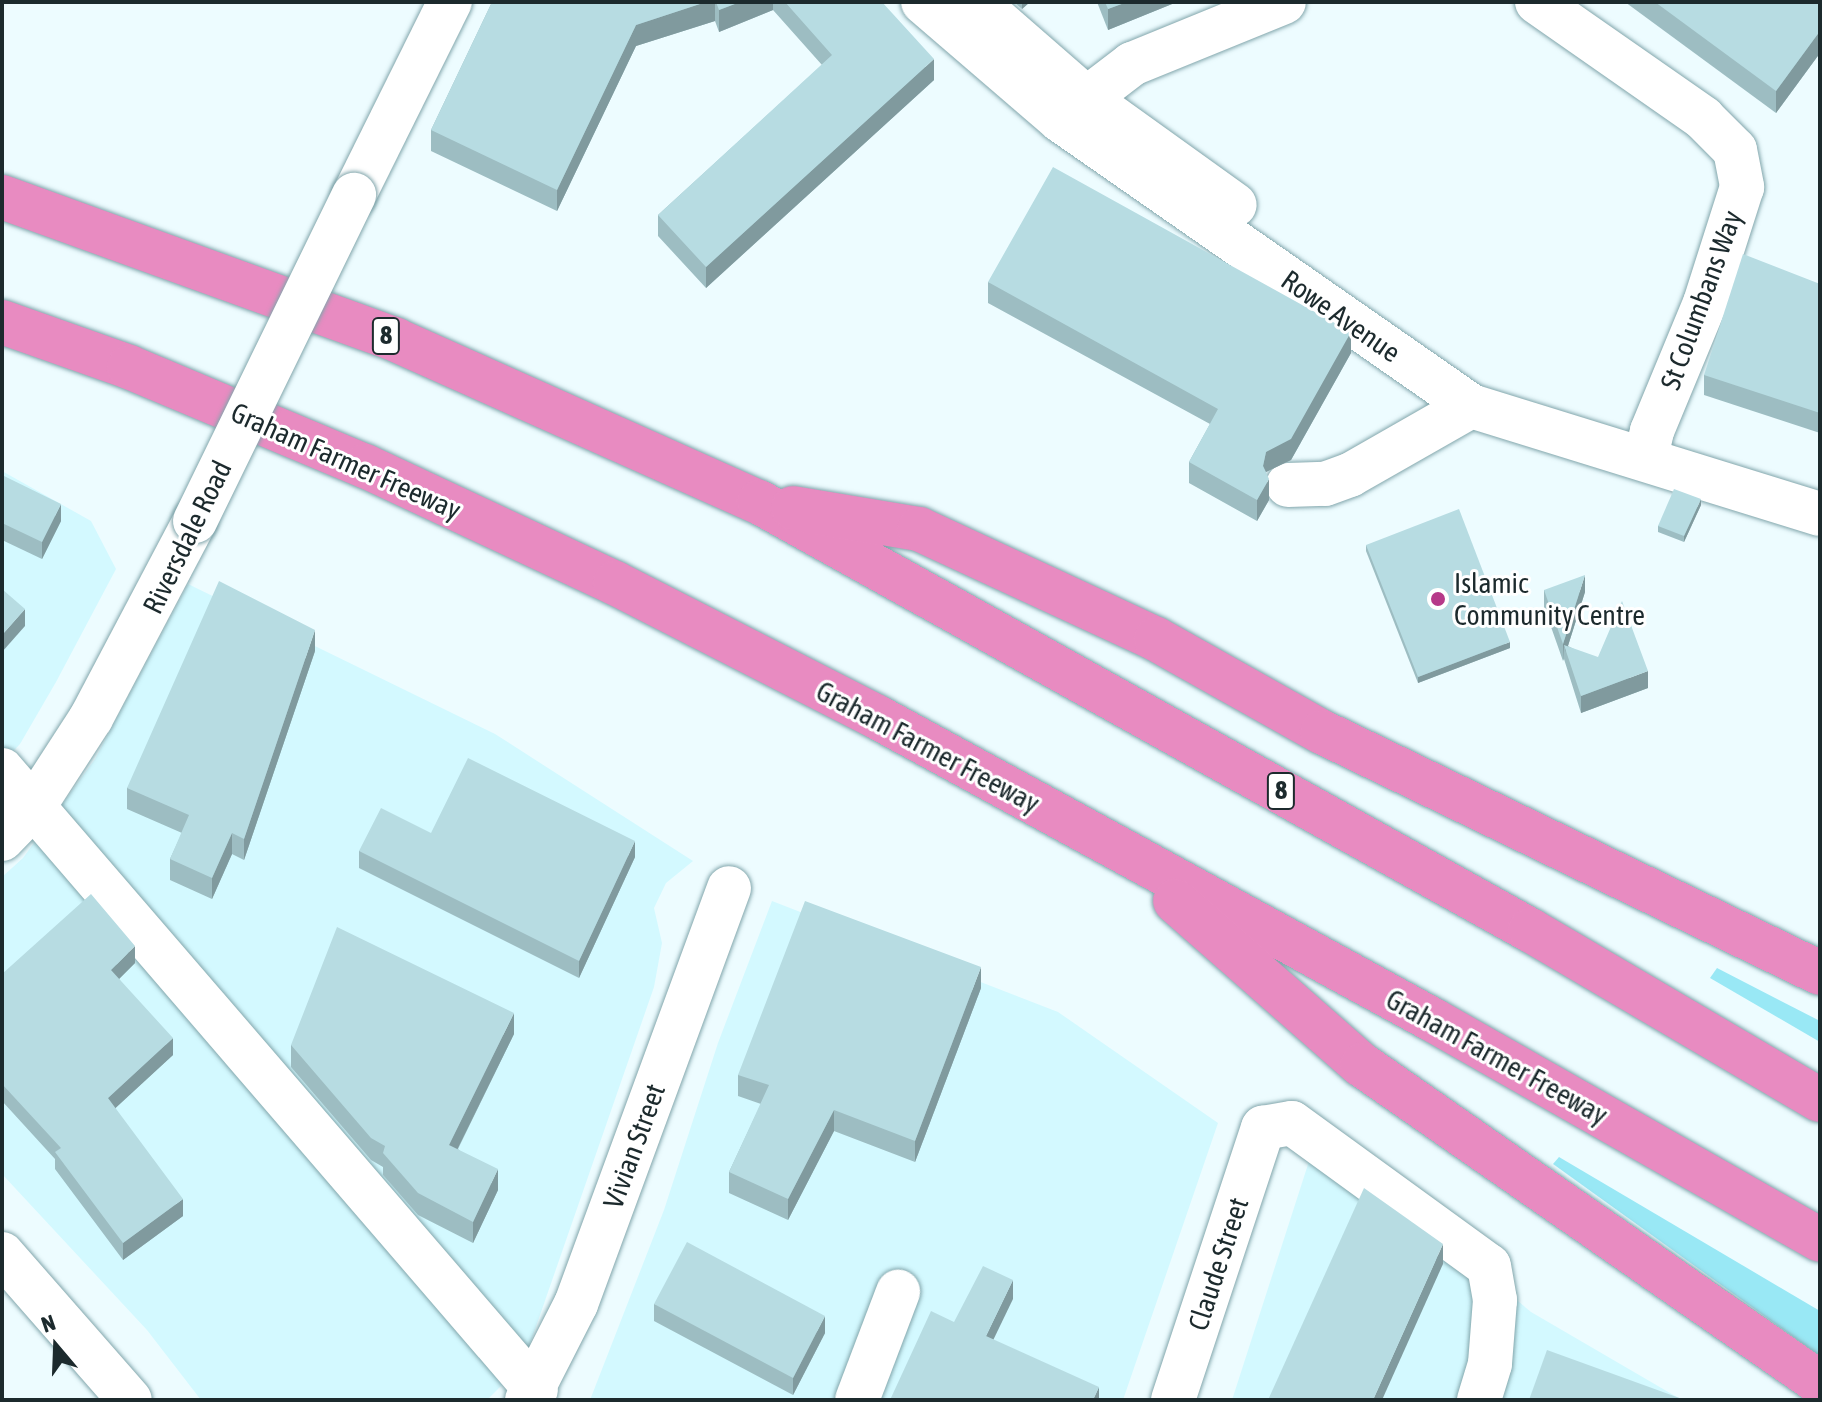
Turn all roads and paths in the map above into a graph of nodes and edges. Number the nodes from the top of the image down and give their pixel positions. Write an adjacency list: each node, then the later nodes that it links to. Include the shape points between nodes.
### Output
1 (450, 2): 16 (street, Riversdale Road, bridge, via 195,521 91,718)
2 (923, 2): 6 (street, Rowe Avenue)
3 (976, 2): 6 (street, Rowe Avenue)
4 (1284, 2): 6 (street, via 1132,64)
5 (1537, 2): 10 (street, St Columbans Way, via 1703,118 1735,150 1742,187 1705,303)
6 (1073, 109): 9 (street, Rowe Avenue); 10 (street, Rowe Avenue, via 1473,371 1512,393)
7 (2, 197): 13 (highway, 8, via 396,340)
8 (2, 322): 18 (highway, Graham Farmer Freeway, via 129,367 365,466 615,583 877,717)
9 (1471, 406): 10 (street, Rowe Avenue); 11 (street, via 1350,475 1325,484)
10 (1649, 444): 12 (street, Rowe Avenue); 14 (street, Rowe Avenue)
11 (1288, 485)
12 (1820, 485)
13 (759, 502): 20 (highway, via 919,529 1156,639 1322,732); 21 (highway, 8, via 1516,922)
14 (1820, 514)
15 (2, 770): 16 (street)
16 (34, 806): 17 (street, Riversdale Road); 26 (street)
17 (2, 839)
18 (1116, 849): 22 (highway, Graham Farmer Freeway, via 1433,1020); 25 (highway, via 1362,1065)
19 (729, 888): 26 (street, Vivian Street, via 576,1304)
20 (1820, 973)
21 (1820, 1100)
22 (1820, 1240)
23 (2, 1254): 27 (street)
24 (898, 1292): 28 (street)
25 (1820, 1383)
26 (532, 1395)
27 (130, 1400)
28 (857, 1400)
29 (1173, 1400): 30 (street, Claude Street, via 1263,1128 1292,1123 1489,1266 1493,1326 1490,1364)
30 (1479, 1400)

